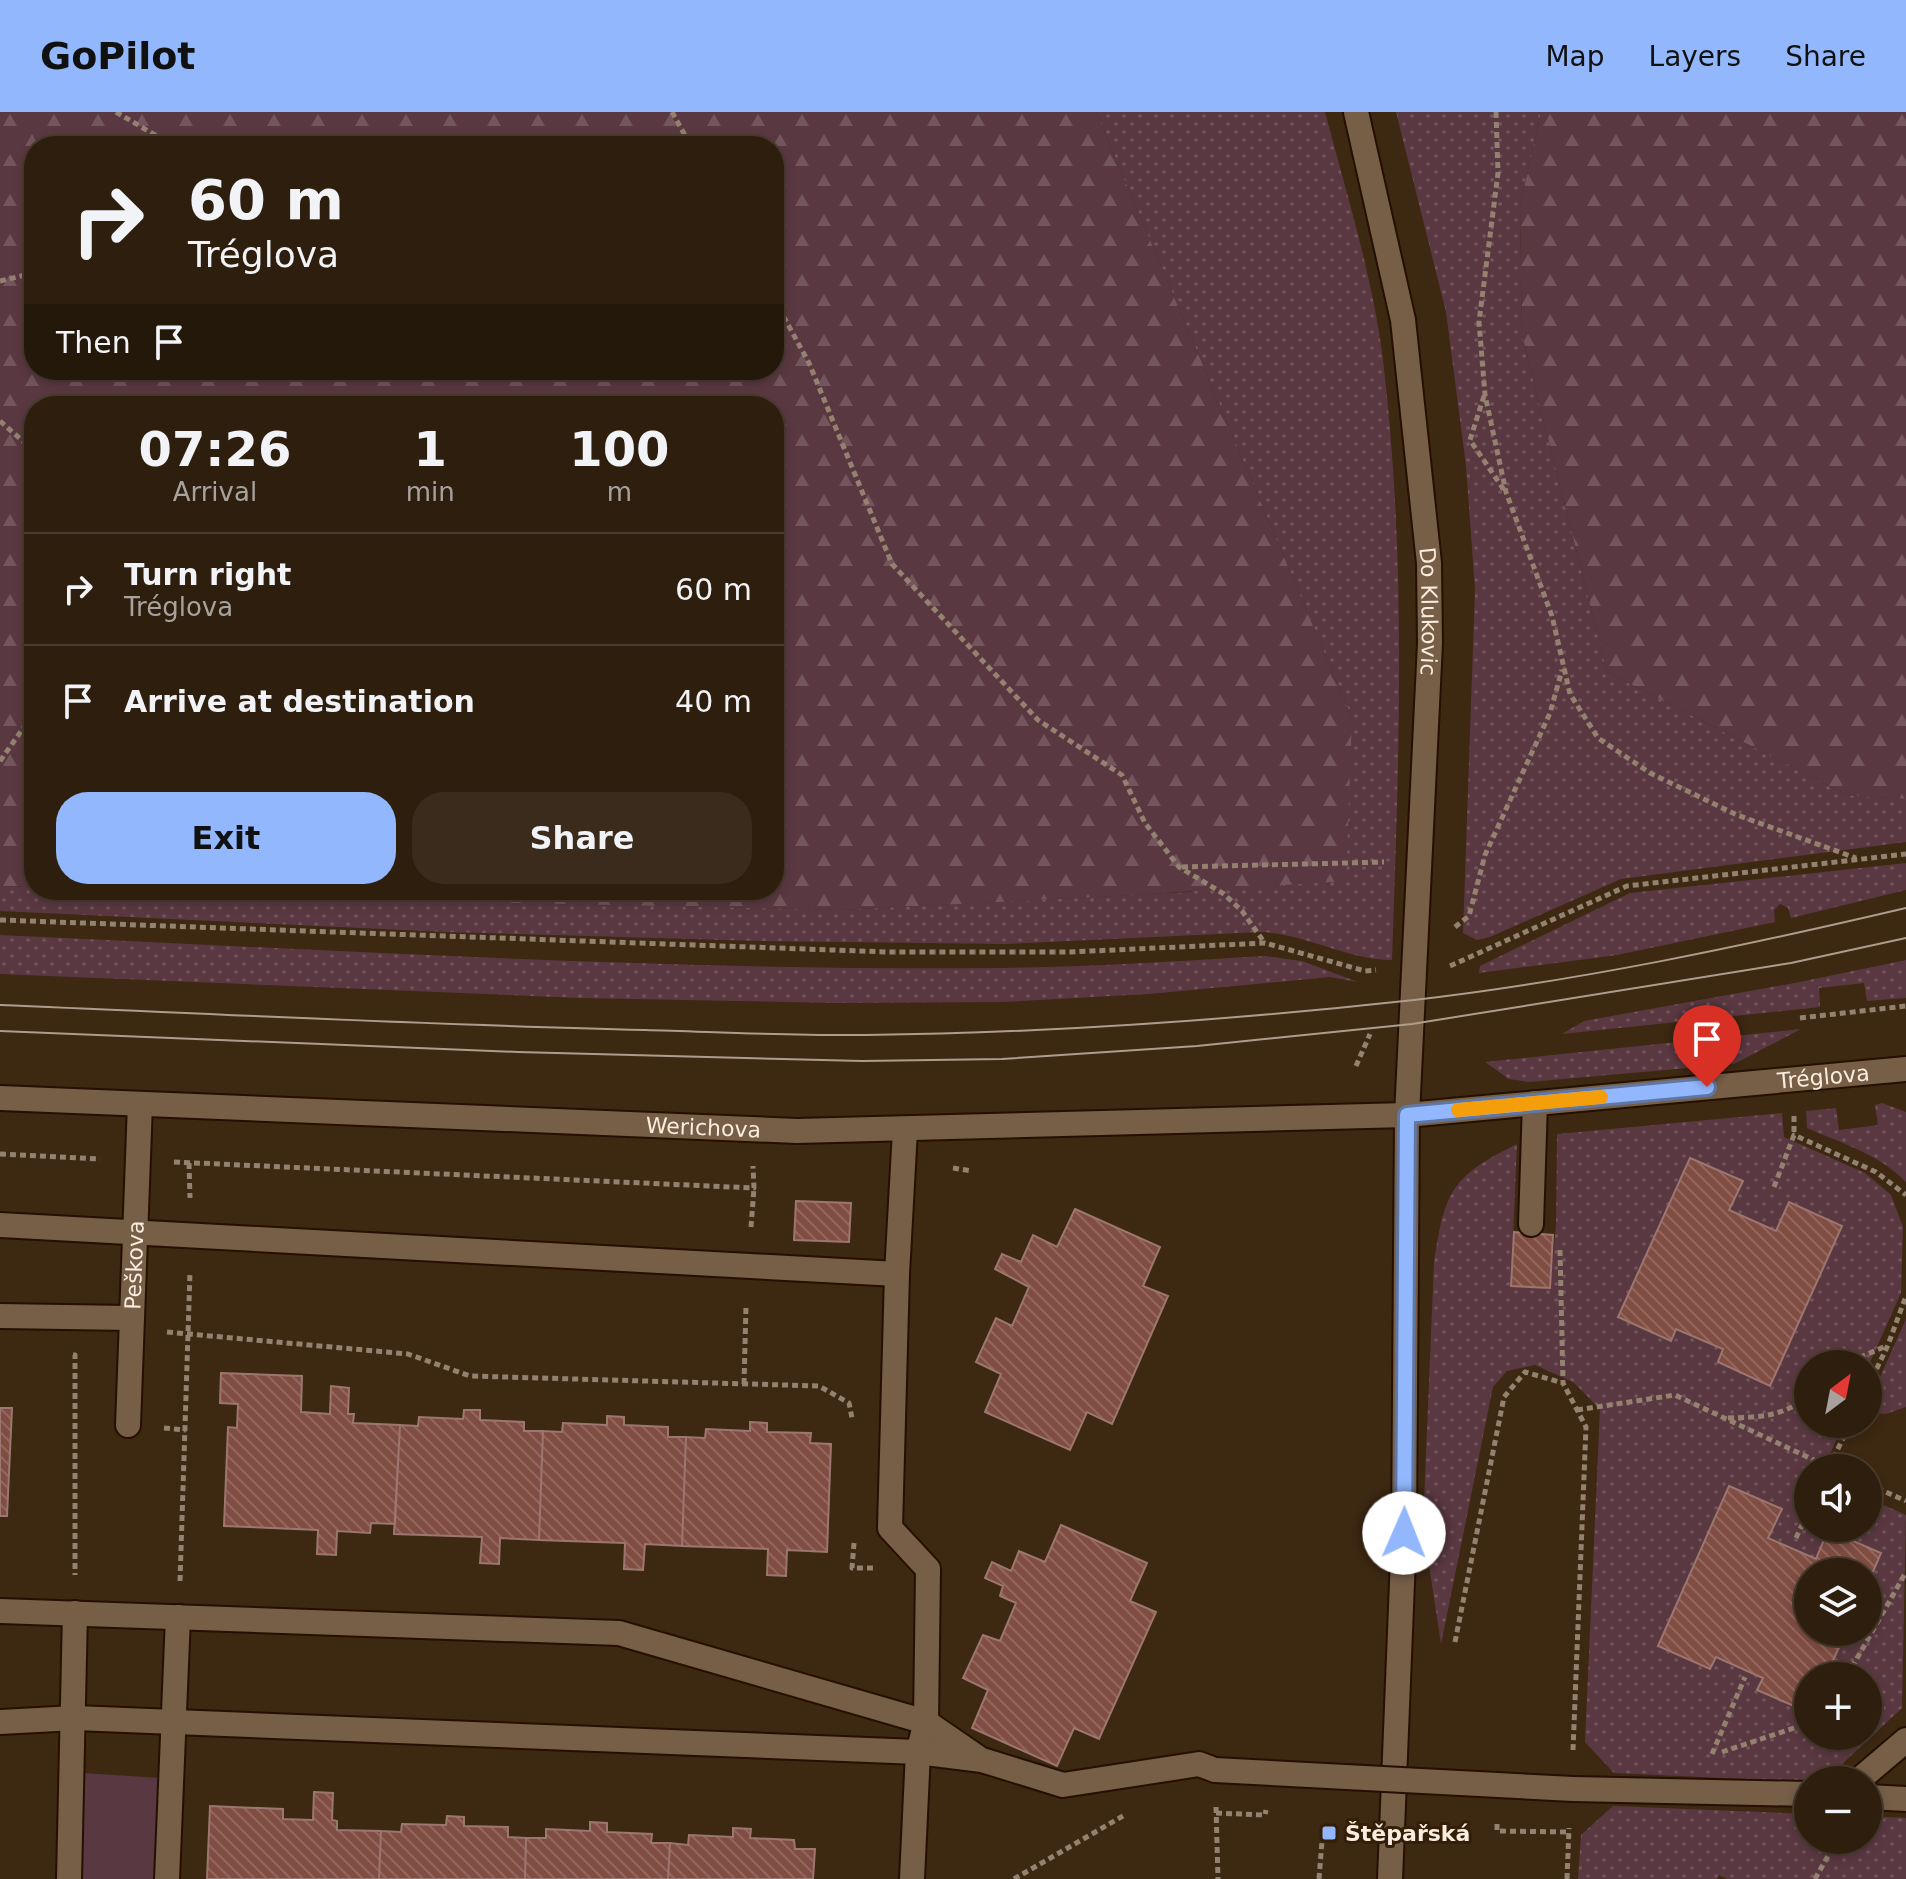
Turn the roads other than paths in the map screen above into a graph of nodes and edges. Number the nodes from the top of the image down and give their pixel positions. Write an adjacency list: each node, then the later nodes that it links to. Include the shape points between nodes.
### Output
1 (1356, 112): 6 (street, Do Klukovic, via 1403,320 1429,563 1430,643)
2 (1906, 1069): 4 (street, Tréglova)
3 (0, 1098): 5 (street, Werichova)
4 (1535, 1103): 6 (street, Tréglova); 8 (street)
5 (140, 1104): 7 (street, Werichova, via 797,1131); 10 (street, Peškova)
6 (1407, 1115): 7 (street, Werichova); 32 (street, via 1404,1533)
7 (905, 1130): 11 (street)
8 (1531, 1224)
9 (0, 1225): 10 (street)
10 (134, 1232): 11 (street); 13 (street, Peškova)
11 (897, 1274): 20 (street, via 890,1528 928,1569)
12 (0, 1316): 13 (street)
13 (130, 1325): 14 (street, Peškova)
14 (128, 1425)
15 (0, 1611): 16 (street)
16 (75, 1613): 17 (street); 18 (street)
17 (178, 1617): 20 (street, via 619,1633); 21 (street)
18 (75, 1718): 19 (street); 21 (street); 29 (street)
19 (0, 1722)
20 (926, 1722): 23 (street); 24 (street)
21 (174, 1723): 23 (street); 30 (street)
22 (1906, 1740): 25 (street)
23 (918, 1752): 24 (street); 31 (street)
24 (982, 1760): 26 (street, bridge, via 1063,1785 1199,1764 1215,1770 1573,1789)
25 (1875, 1766)
26 (1794, 1794)
27 (1882, 1798): 28 (street)
28 (1906, 1799)
29 (69, 1879)
30 (167, 1879)
31 (912, 1879)
32 (1390, 1879)

